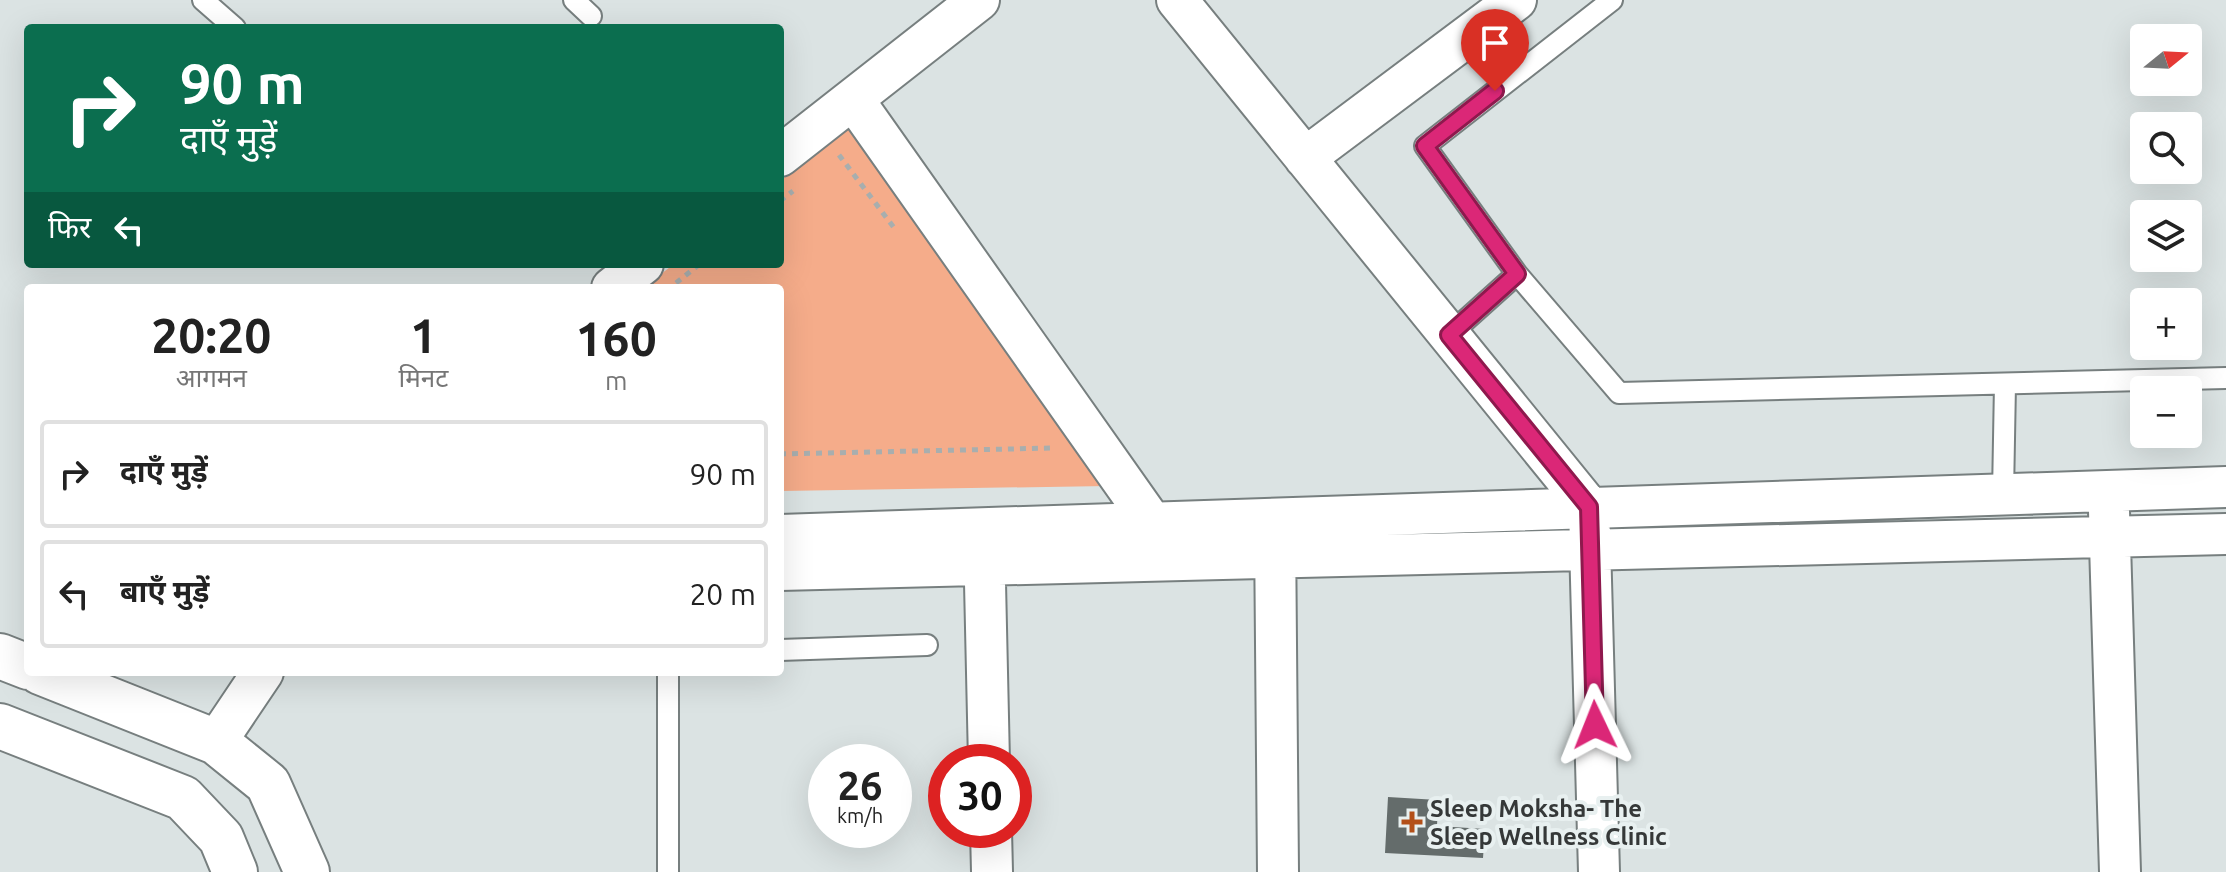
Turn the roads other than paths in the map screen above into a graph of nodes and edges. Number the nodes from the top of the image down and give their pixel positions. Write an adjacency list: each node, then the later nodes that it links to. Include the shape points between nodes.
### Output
1 (203, 0): 8 (lane)
2 (574, 0): 7 (lane)
3 (979, 0): 9 (street)
4 (1177, 0): 10 (street)
5 (1516, 0): 10 (street)
6 (1612, 0): 13 (lane, via 1425,146)
7 (591, 16)
8 (230, 24)
9 (853, 99): 11 (street); 23 (street)
10 (1305, 158): 15 (street)
11 (792, 169)
12 (638, 268): 14 (street)
13 (1517, 274): 15 (lane); 17 (lane, via 1619,393)
14 (617, 284)
15 (1449, 335): 21 (street)
16 (2226, 378): 17 (lane)
17 (2005, 384): 20 (lane)
18 (2226, 487): 19 (street)
19 (2108, 491): 20 (street); 27 (street)
20 (2003, 494): 21 (street)
21 (1589, 507): 22 (street); 28 (street)
22 (1275, 517): 23 (street); 29 (street)
23 (1150, 520): 24 (street)
24 (984, 526): 26 (street); 30 (street)
25 (2226, 534): 27 (street)
26 (784, 535)
27 (2110, 536): 28 (street); 49 (street)
28 (1591, 548): 29 (street); 48 (street)
29 (1275, 557): 30 (street); 47 (street)
30 (985, 565): 31 (street); 41 (street)
31 (784, 570)
32 (927, 645): 33 (lane)
33 (784, 650)
34 (0, 656): 35 (street)
35 (24, 665)
36 (50, 676): 40 (street)
37 (260, 676): 40 (street)
38 (668, 676): 45 (lane)
39 (0, 726): 44 (street, via 183,798 221,838)
40 (216, 742): 43 (street, via 268,784)
41 (989, 744)
42 (991, 848): 46 (street)
43 (302, 870)
44 (235, 872)
45 (668, 872)
46 (992, 872)
47 (1278, 872)
48 (1599, 872)
49 (2120, 872)

